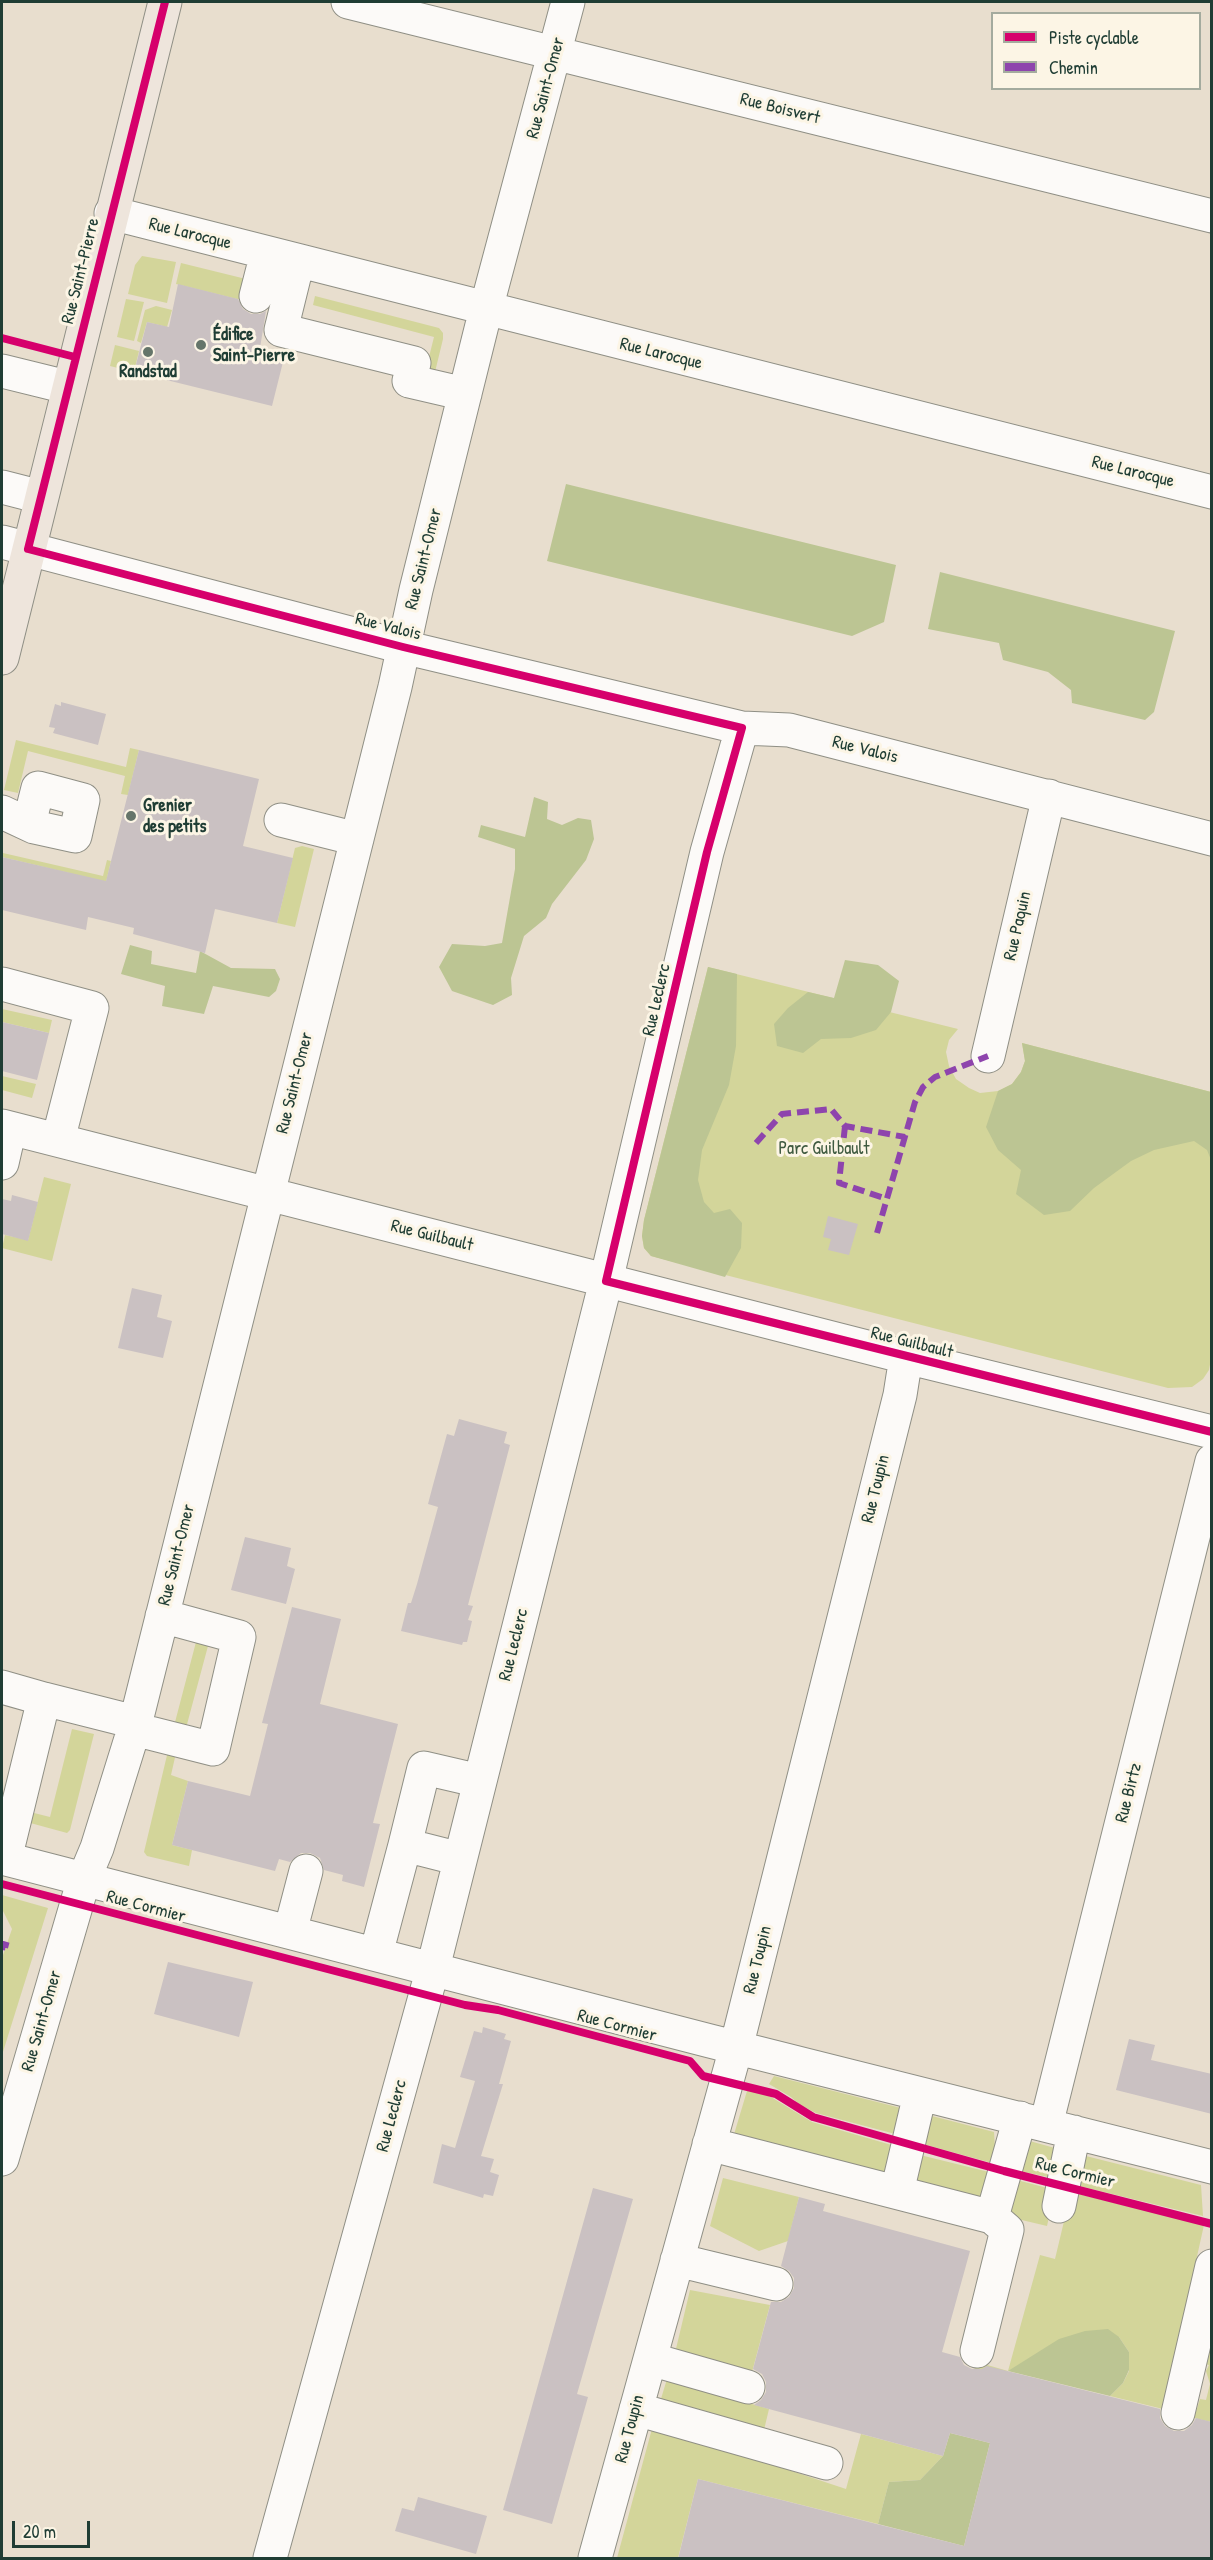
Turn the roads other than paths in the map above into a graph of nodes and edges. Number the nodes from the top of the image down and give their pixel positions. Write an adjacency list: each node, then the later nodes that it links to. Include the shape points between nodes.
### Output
1 (165, 2): 5 (main road, Rue Saint-Pierre)
2 (348, 2): 4 (street, Rue Boisvert)
3 (568, 2): 4 (street, Rue Saint-Omer)
4 (555, 54): 6 (street, Rue Boisvert); 10 (street, Rue Saint-Omer)
5 (111, 213): 7 (street, Rue Larocque); 12 (main road, Rue Saint-Pierre)
6 (1212, 216)
7 (267, 253): 8 (street, Rue Larocque); 9 (street)
8 (298, 261): 10 (street, Rue Larocque); 13 (street, via 281,330 414,363 409,381)
9 (256, 296)
10 (486, 309): 13 (street, Rue Saint-Omer); 15 (street, Rue Larocque)
11 (2, 371): 12 (street)
12 (67, 387): 16 (main road, Rue Saint-Pierre)
13 (465, 394): 18 (street, Rue Saint-Omer)
14 (2, 487): 16 (street)
15 (1212, 492)
16 (41, 497): 17 (main road, Rue Saint-Pierre)
17 (15, 545): 18 (street, Rue Valois); 19 (main road, Rue Saint-Pierre)
18 (403, 647): 20 (street, Rue Valois); 23 (street, Rue Saint-Omer)
19 (2, 658)
20 (742, 728): 21 (street, Rue Valois, via 789,730); 31 (street, Rue Leclerc, via 707,852)
21 (1049, 796): 24 (street, Rue Valois); 26 (street, Rue Paquin)
22 (281, 820): 23 (street)
23 (357, 839): 30 (street, Rue Saint-Omer)
24 (1212, 839)
25 (2, 984): 28 (street, via 92,1008)
26 (988, 1056)
27 (6, 1127): 28 (street, Rue Guilbault); 29 (street)
28 (58, 1140): 30 (street, Rue Guilbault)
29 (2, 1163)
30 (267, 1193): 31 (street, Rue Guilbault); 35 (street, Rue Saint-Omer)
31 (606, 1281): 32 (street, Rue Guilbault); 39 (street, Rue Leclerc)
32 (906, 1358): 33 (street, Rue Guilbault); 48 (street, Rue Toupin, via 900,1395)
33 (1212, 1432)
34 (1212, 1461): 50 (street, Rue Birtz)
35 (162, 1616): 38 (street, Rue Saint-Omer); 38 (street, via 239,1637 213,1749)
36 (2, 1687): 37 (street)
37 (44, 1699): 38 (street); 41 (street)
38 (134, 1725): 44 (street, Rue Saint-Omer)
39 (480, 1781): 40 (street, via 424,1768); 42 (street, Rue Leclerc)
40 (405, 1845): 42 (street); 46 (street)
41 (3, 1858): 44 (street, Rue Cormier)
42 (460, 1859): 47 (street, Rue Leclerc)
43 (306, 1871): 45 (street)
44 (84, 1879): 45 (street, Rue Cormier); 52 (street, Rue Saint-Omer)
45 (290, 1932): 46 (street, Rue Cormier)
46 (376, 1953): 47 (street, Rue Cormier)
47 (433, 1968): 48 (street, Rue Cormier); 66 (street, Rue Leclerc)
48 (736, 2048): 49 (street, Rue Cormier); 51 (street, Rue Toupin)
49 (920, 2094): 50 (street, Rue Cormier); 54 (street)
50 (1046, 2125): 53 (street, Rue Cormier); 55 (street); 56 (street)
51 (709, 2144): 54 (street); 57 (street, Rue Toupin)
52 (2, 2159)
53 (1212, 2168)
54 (897, 2192): 56 (street)
55 (1059, 2206)
56 (992, 2217): 60 (street, via 1007,2230)
57 (677, 2260): 59 (street); 61 (street, Rue Toupin)
58 (1212, 2266): 64 (street)
59 (776, 2284)
60 (977, 2351)
61 (650, 2359): 62 (street); 63 (street, Rue Toupin)
62 (748, 2387)
63 (636, 2409): 65 (street); 67 (street, Rue Toupin)
64 (1178, 2413)
65 (826, 2463)
66 (270, 2559)
67 (595, 2559)

